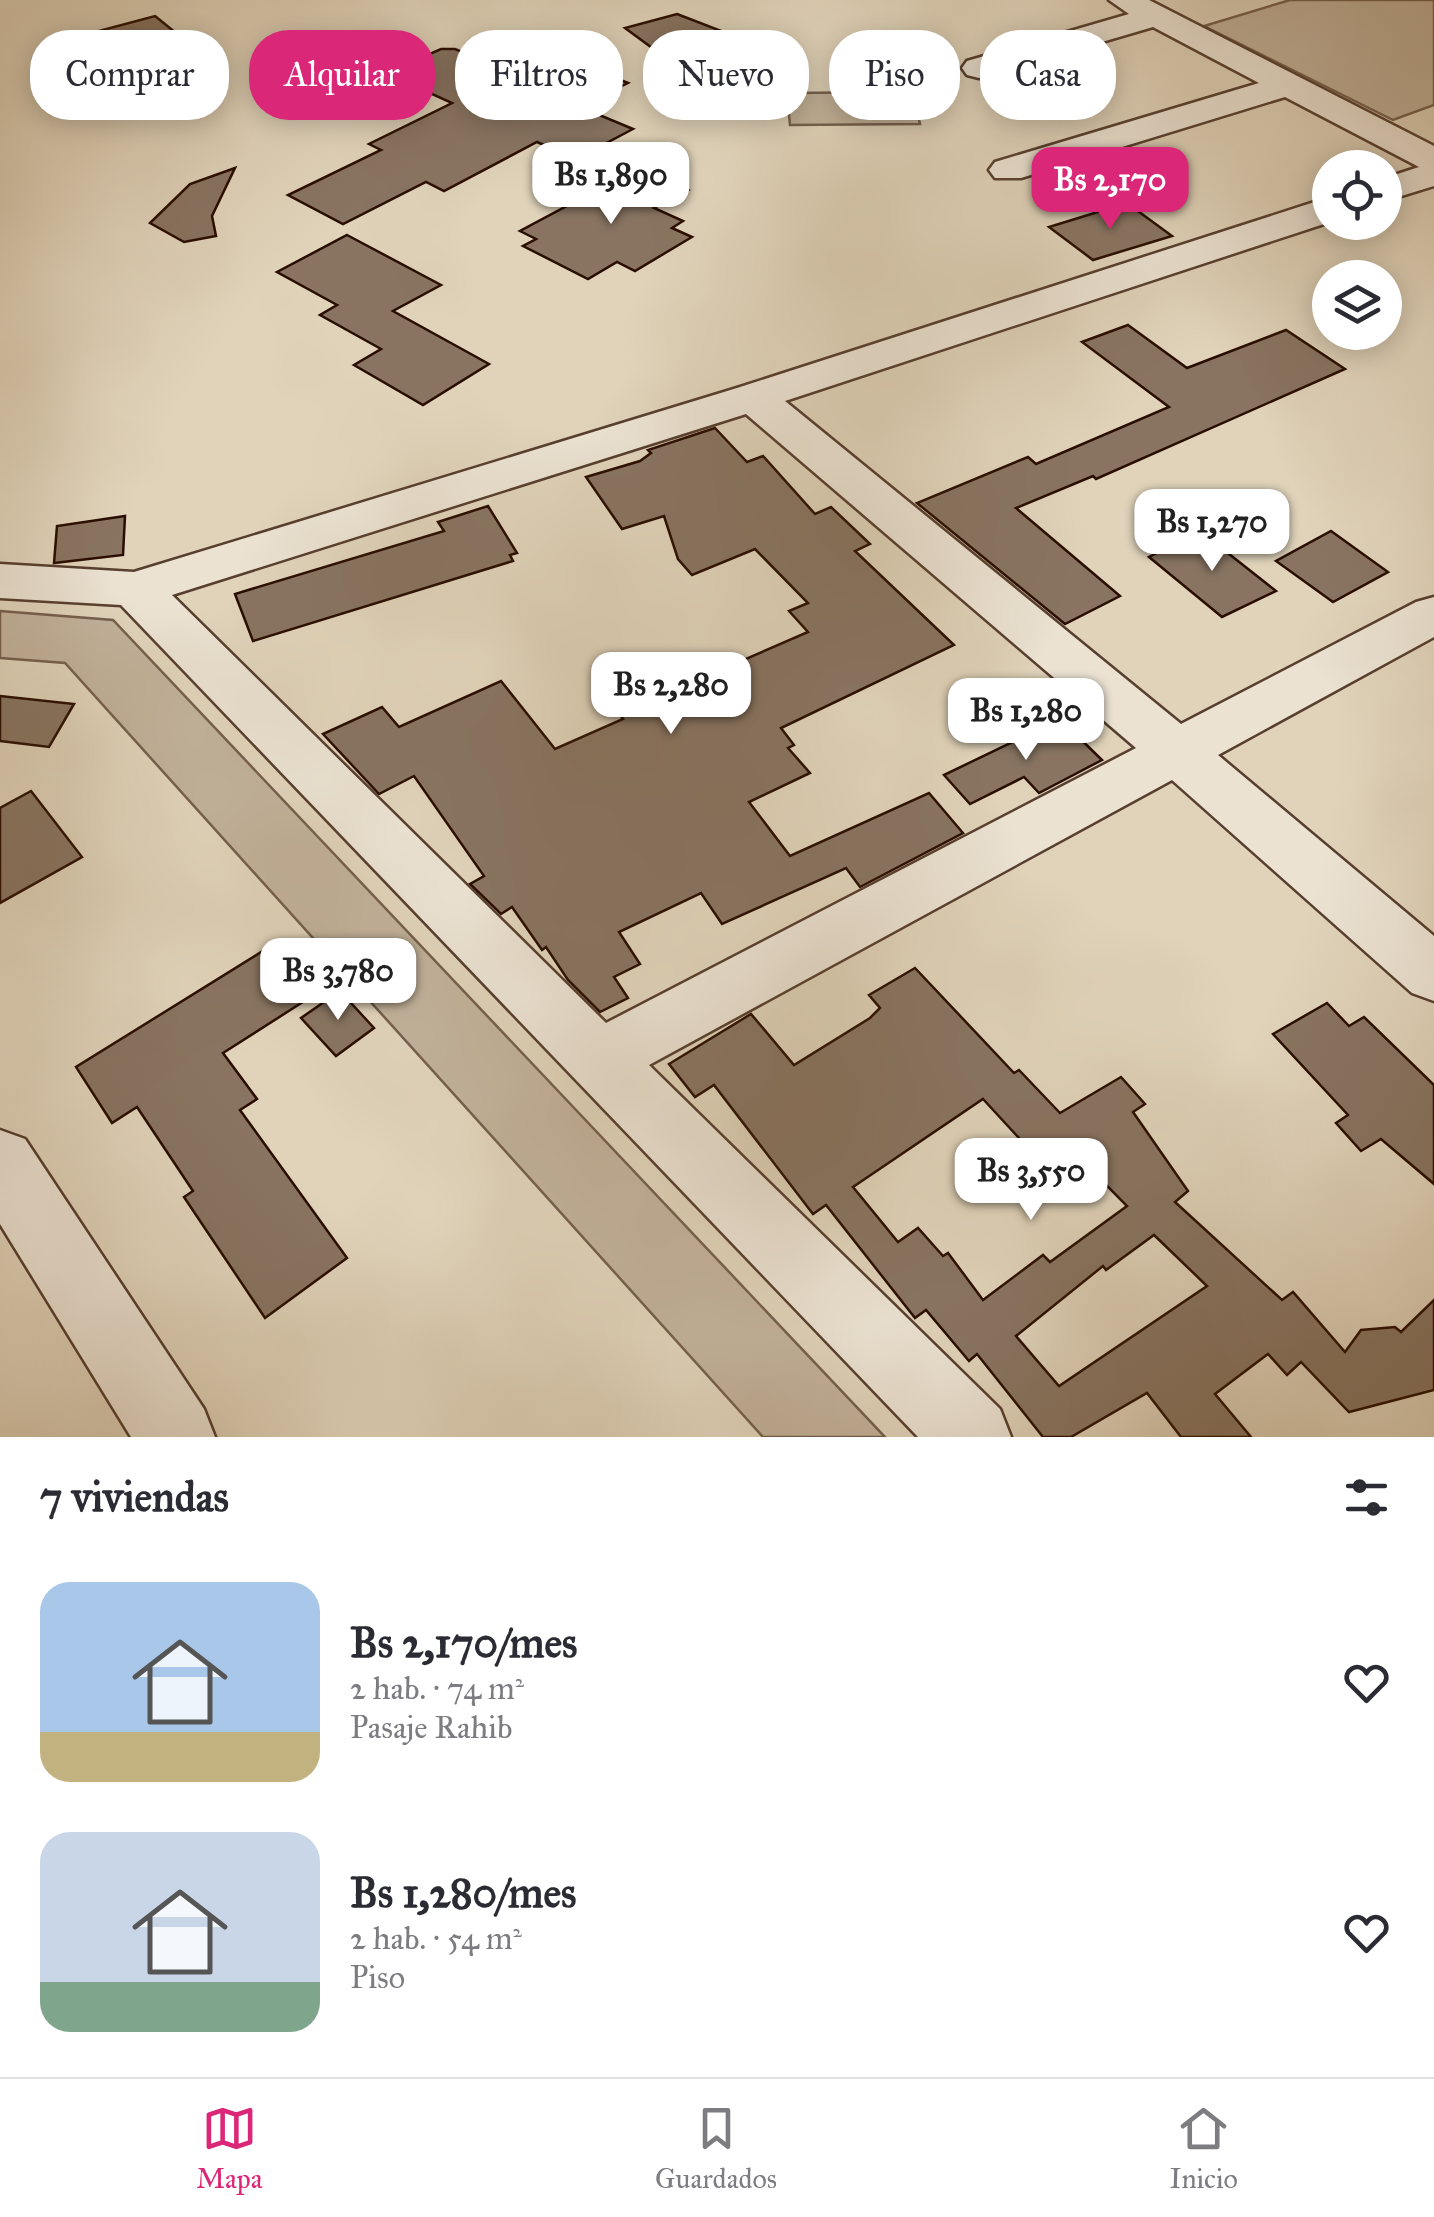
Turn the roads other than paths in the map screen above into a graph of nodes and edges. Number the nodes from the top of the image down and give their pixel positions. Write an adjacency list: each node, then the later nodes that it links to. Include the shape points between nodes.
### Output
1 (1125, 0): 2 (street)
2 (1158, 16): 3 (street); 4 (street)
3 (979, 68)
4 (1291, 84): 5 (street); 6 (street)
5 (1434, 160)
6 (1008, 170)
7 (1434, 174): 8 (street)
8 (1402, 184)
9 (1312, 214): 10 (street)
10 (753, 398): 12 (street); 14 (street)
11 (0, 581): 12 (street)
12 (134, 590): 16 (street)
13 (1434, 615): 14 (street)
14 (1176, 750): 15 (street); 16 (street)
15 (1434, 974)
16 (597, 1060): 19 (street)
17 (0, 1162): 18 (street)
18 (176, 1437)
19 (972, 1437)

